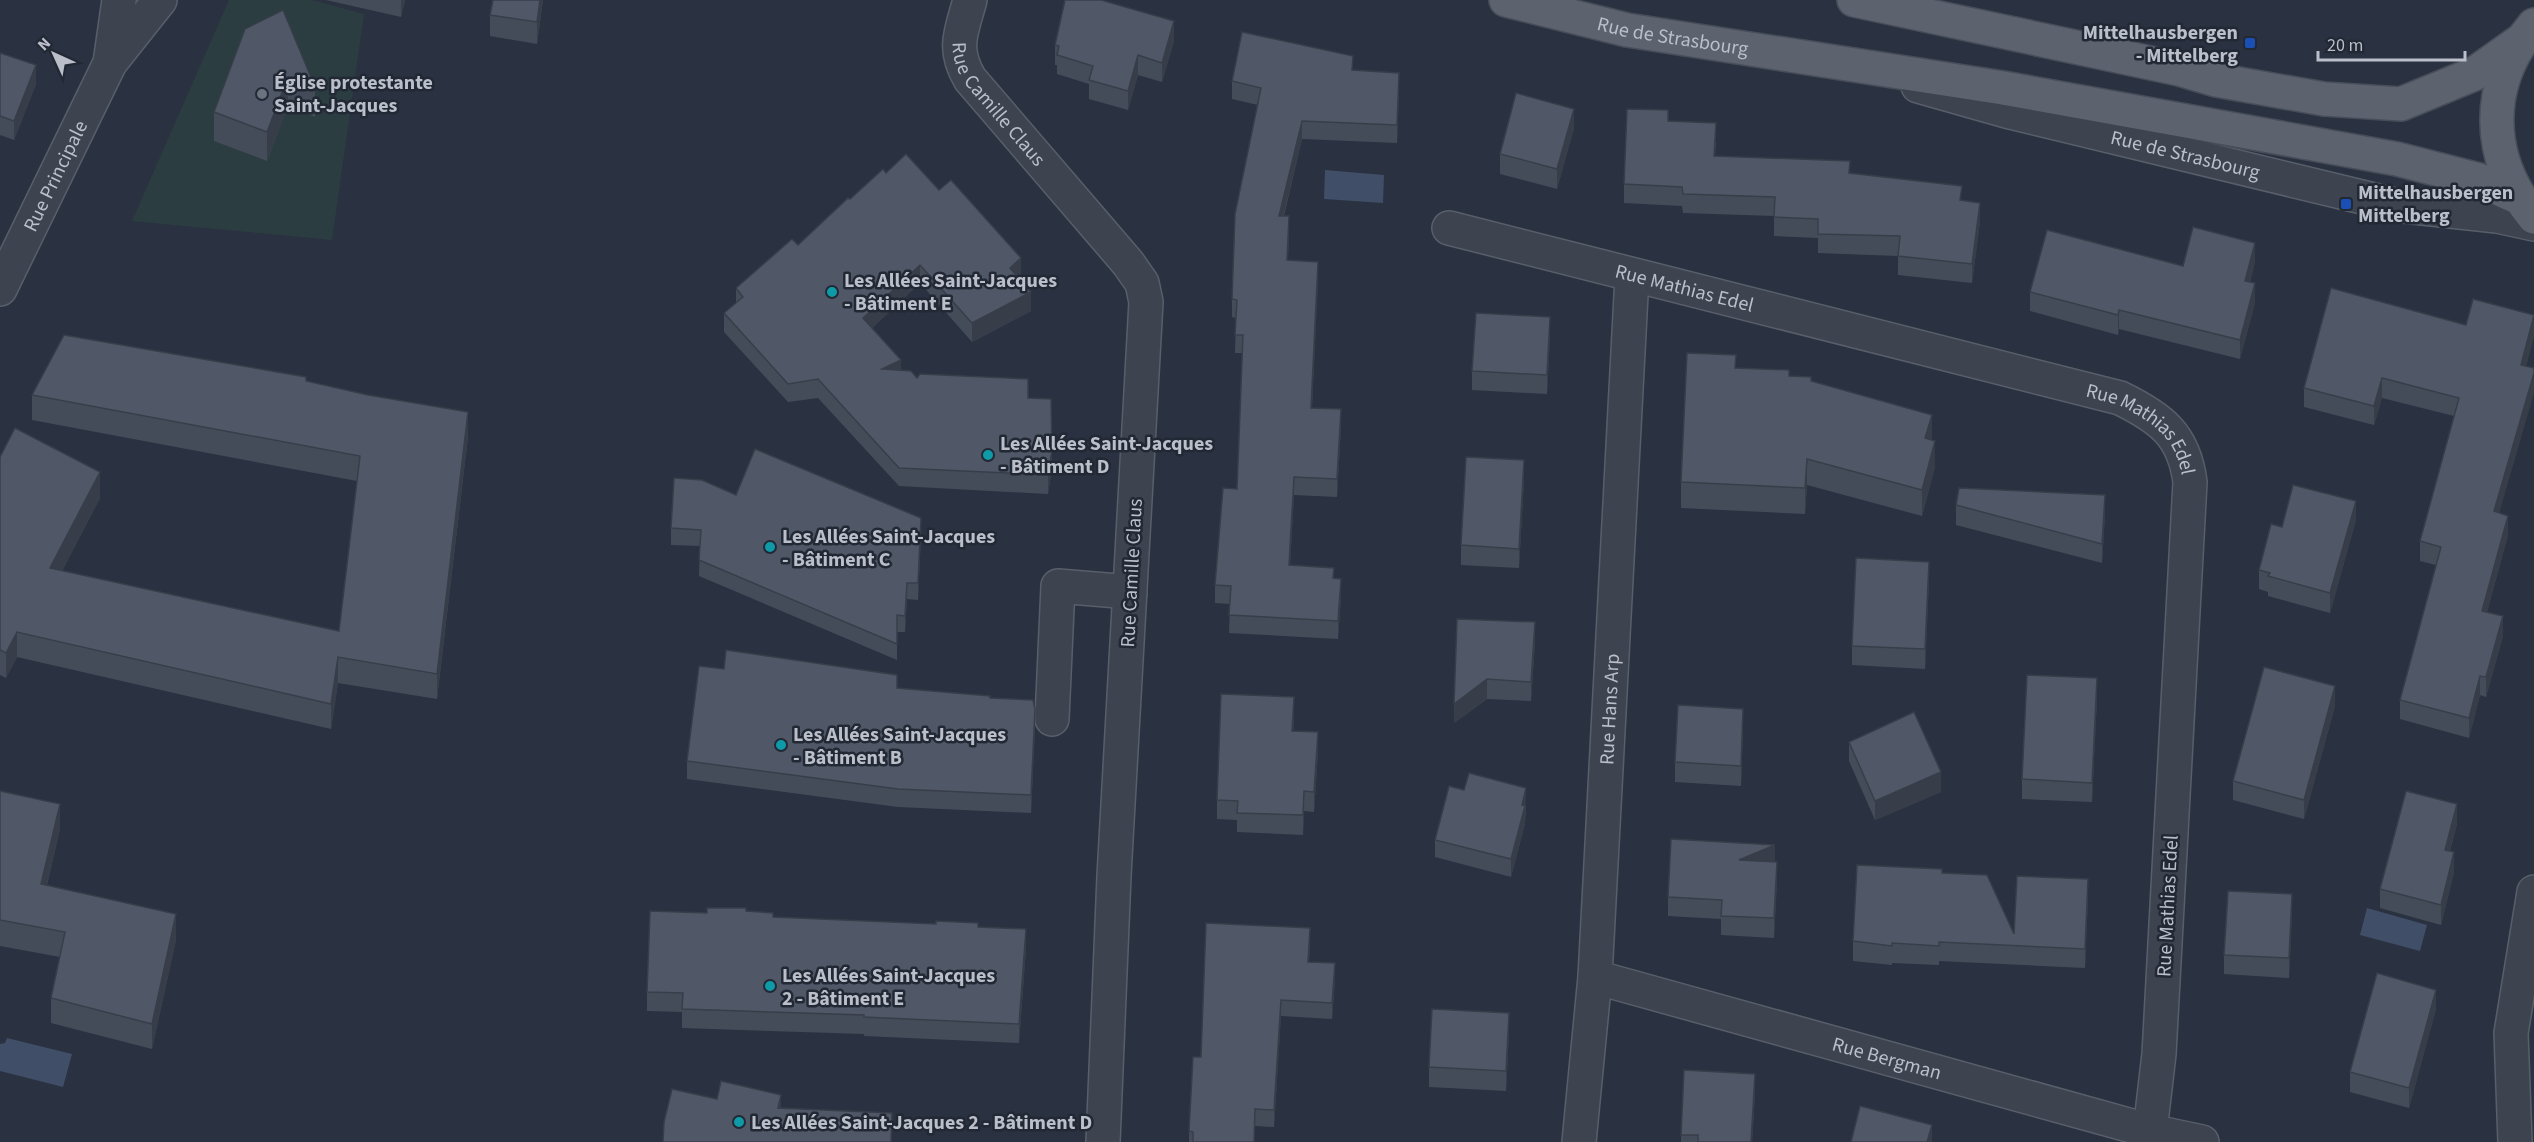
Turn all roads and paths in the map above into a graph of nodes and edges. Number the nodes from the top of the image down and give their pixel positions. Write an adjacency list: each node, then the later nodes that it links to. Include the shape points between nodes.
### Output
1 (118, 0): 7 (street, Rue Principale)
2 (160, 0): 7 (street, Rue Principale)
3 (970, 0): 14 (street, Rue Camille Claus, via 959,38 960,61 970,79 1142,283 1146,302)
4 (1506, 0): 8 (main road, Rue de Strasbourg, via 1627,30)
5 (1854, 0): 6 (main road, via 2216,80 2324,99 2401,104 2474,74)
6 (2526, 33): 9 (main road, via 2502,79 2496,120 2501,160)
7 (110, 63): 13 (street, Rue Principale)
8 (1841, 64): 9 (main road, Rue de Strasbourg, via 2003,88 2397,159 2479,180); 10 (street, Rue de Strasbourg, via 2006,111 2376,201 2497,216)
9 (2526, 207)
10 (2534, 225)
11 (1449, 228): 12 (street, Rue Mathias Edel)
12 (1632, 276): 17 (street, Rue Hans Arp); 18 (street, Rue Mathias Edel, via 2120,398 2148,411 2180,443 2190,482 2159,1054)
13 (0, 289)
14 (1130, 592): 15 (street, via 1058,586); 19 (street, Rue Camille Claus)
15 (1052, 718)
16 (2534, 892): 21 (street, via 2511,1033)
17 (1595, 977): 18 (street, Rue Bergman); 20 (street, Rue Hans Arp)
18 (2178, 1138)
19 (1103, 1142)
20 (1579, 1142)
21 (2515, 1142)

